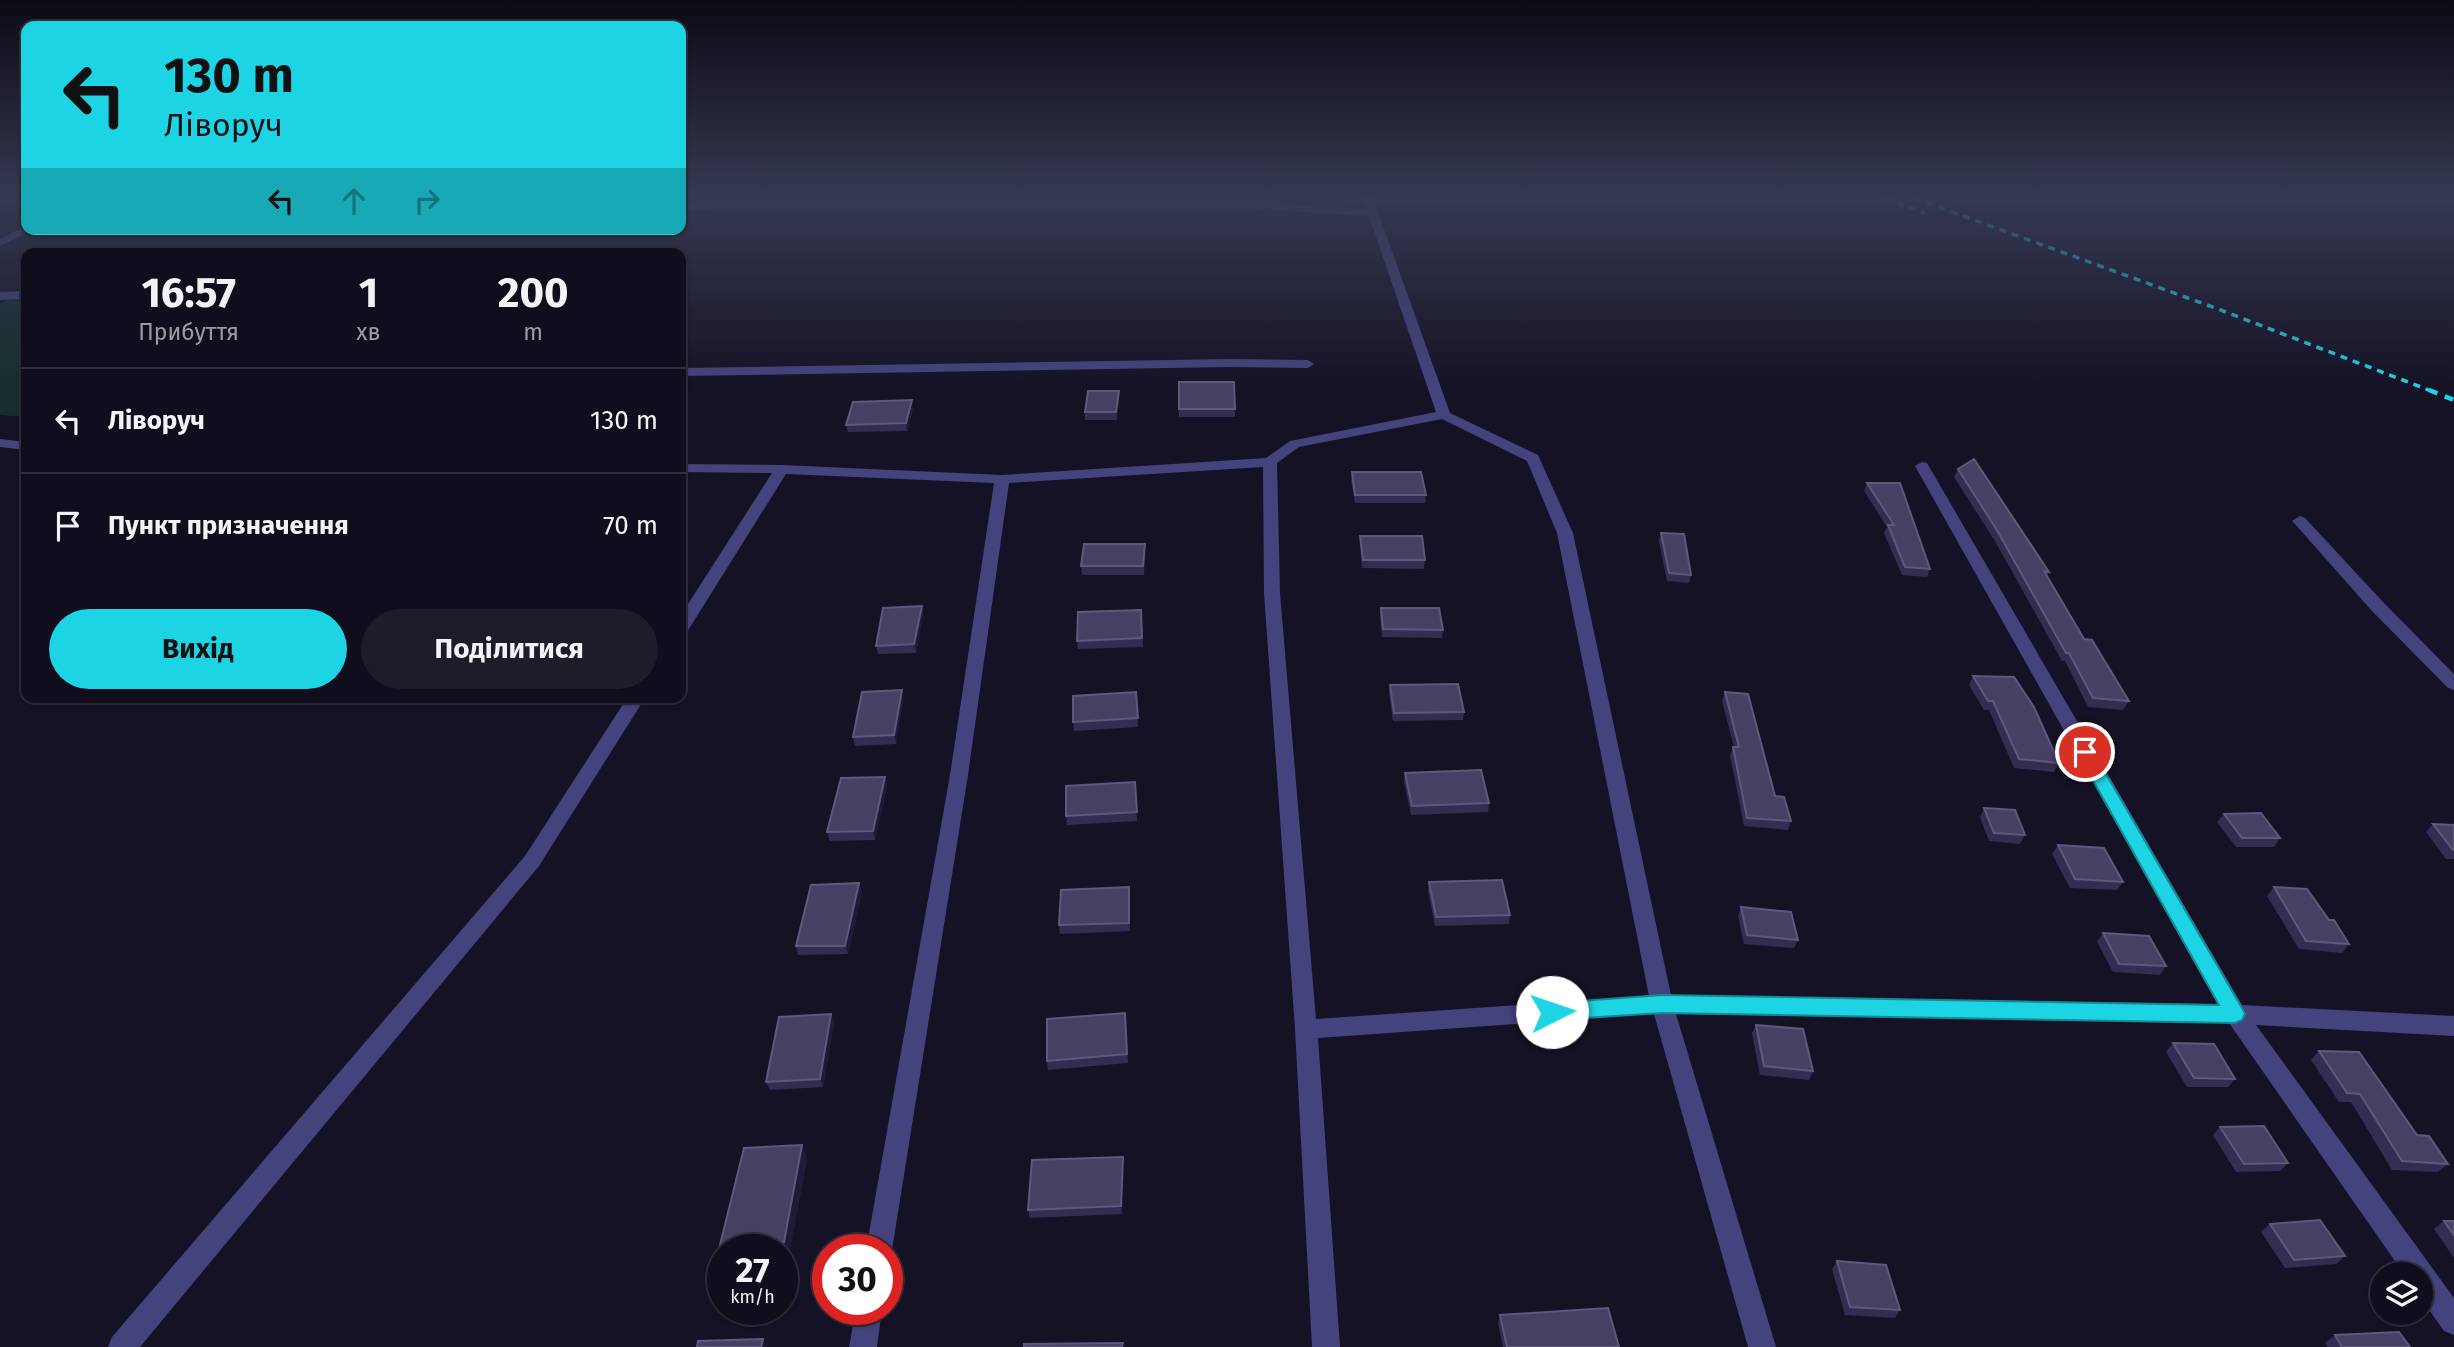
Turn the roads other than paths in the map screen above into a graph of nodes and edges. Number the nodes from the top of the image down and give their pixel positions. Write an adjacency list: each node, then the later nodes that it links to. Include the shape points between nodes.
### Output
1 (1390, 261): 6 (street)
2 (21, 295): 3 (street)
3 (0, 296)
4 (1308, 364): 5 (street)
5 (686, 372)
6 (1444, 415): 9 (street, via 1295,444); 18 (street, via 1533,458 1565,533)
7 (0, 443): 8 (street)
8 (21, 445)
9 (1270, 462): 13 (street); 21 (street, via 1272,593)
10 (1922, 466): 19 (street)
11 (686, 468): 12 (street)
12 (782, 469): 13 (street); 15 (street)
13 (1002, 479): 22 (street, via 959,775)
14 (2300, 521): 16 (street)
15 (686, 620)
16 (2454, 684)
17 (633, 703): 27 (street, via 532,861)
18 (1662, 1004): 19 (street); 21 (street); 30 (street)
19 (2235, 1014): 20 (street); 23 (street)
20 (2454, 1026)
21 (1306, 1029): 29 (street)
22 (882, 1234)
23 (2411, 1262)
24 (2433, 1292): 25 (street)
25 (2454, 1321)
26 (866, 1325): 28 (street)
27 (122, 1347)
28 (863, 1347)
29 (1326, 1347)
30 (1762, 1347)

